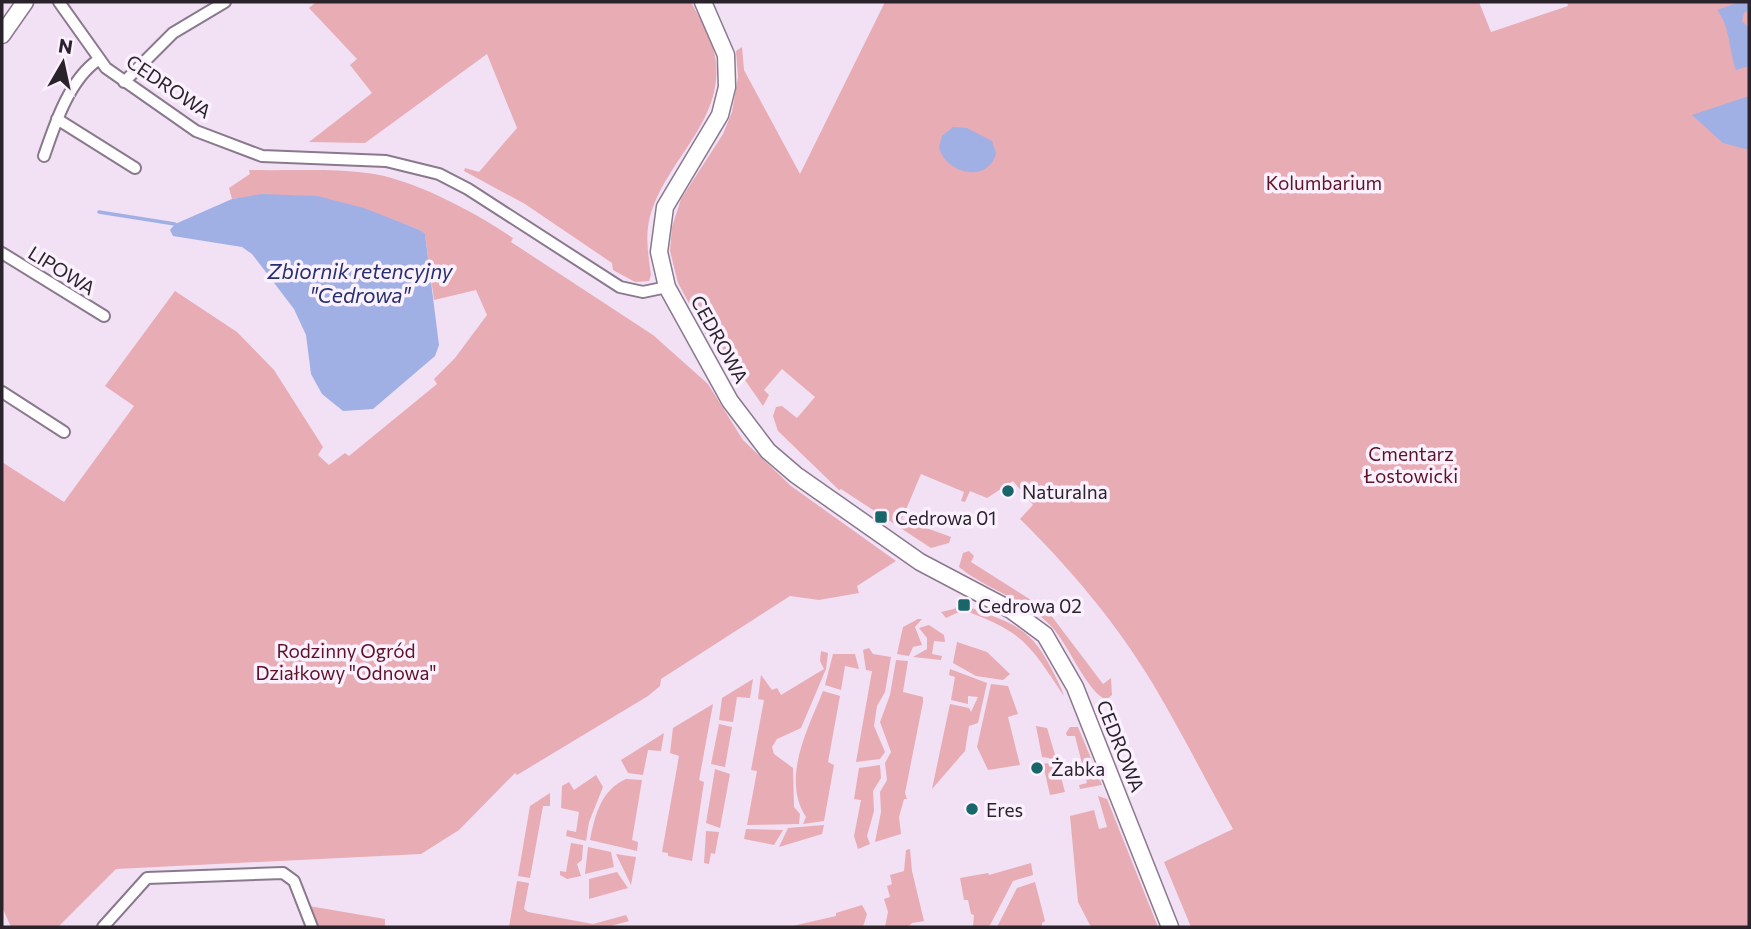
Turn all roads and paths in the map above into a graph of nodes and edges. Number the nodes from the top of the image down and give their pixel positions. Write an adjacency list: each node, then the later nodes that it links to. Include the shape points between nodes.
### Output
1 (59, 2): 6 (street, CEDROWA)
2 (225, 2): 7 (street, via 173,33)
3 (703, 2): 12 (street, via 722,39 727,87 720,115 665,207 659,252)
4 (20, 3): 5 (street)
5 (2, 35)
6 (98, 60): 7 (street, CEDROWA); 8 (street)
7 (124, 82): 12 (street, CEDROWA, via 187,126 251,153 386,161 439,174 620,287 643,292)
8 (58, 119): 9 (street); 10 (street)
9 (44, 156)
10 (135, 169)
11 (2, 253): 13 (street, LIPOWA)
12 (667, 287): 18 (street, CEDROWA, via 730,401 768,451 920,562 1011,610 1045,635 1075,687)
13 (104, 316)
14 (2, 392): 15 (street)
15 (64, 432)
16 (103, 927): 17 (street, via 147,878 283,873 294,881)
17 (312, 927)
18 (1170, 927)

